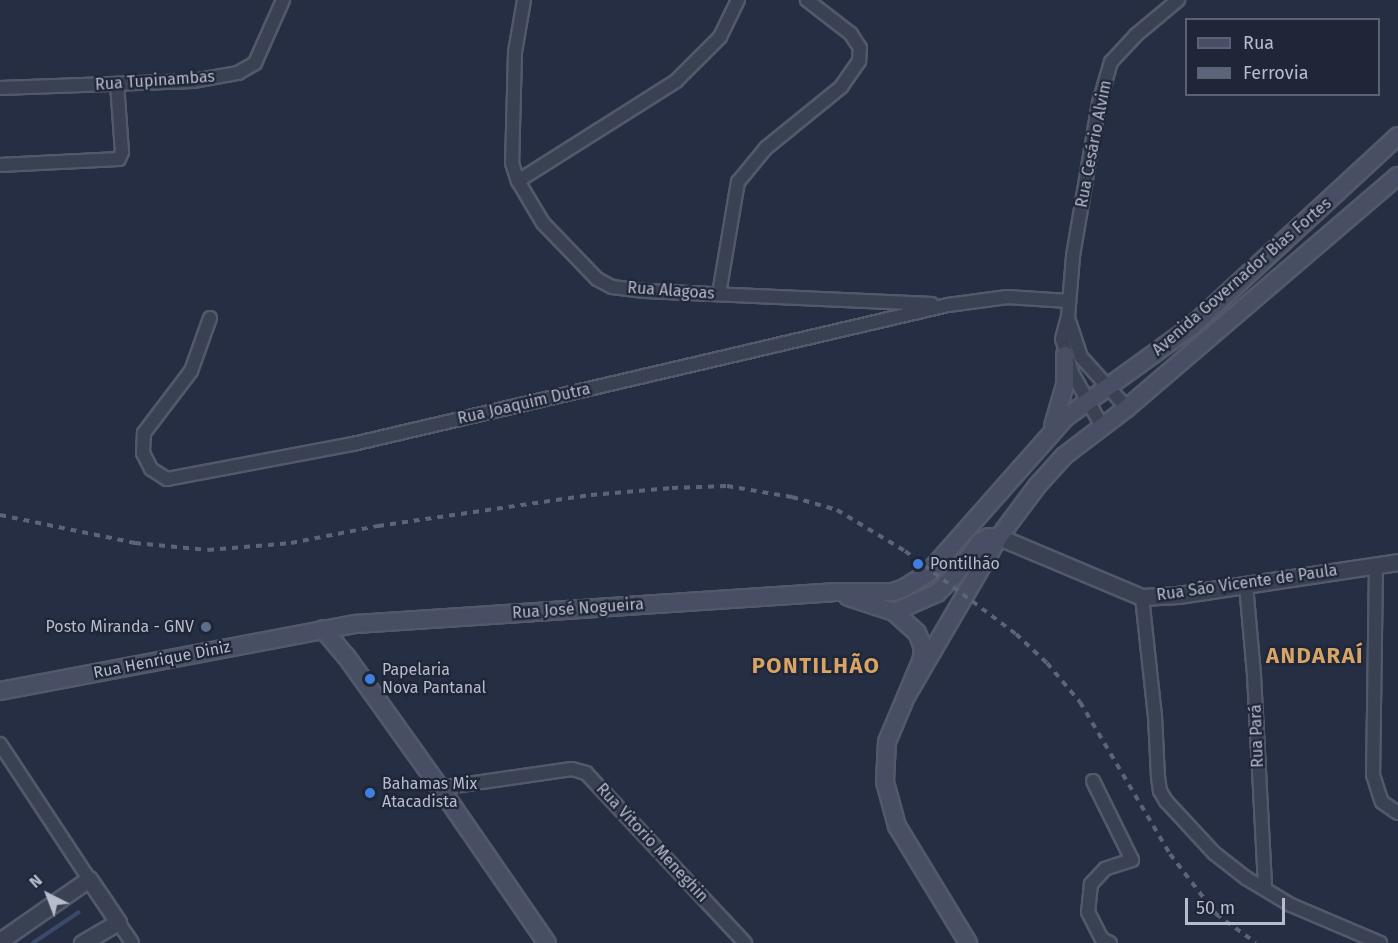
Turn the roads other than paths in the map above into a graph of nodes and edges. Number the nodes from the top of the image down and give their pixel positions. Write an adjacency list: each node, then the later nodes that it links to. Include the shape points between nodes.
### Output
1 (283, 0): 6 (street, Rua Tupinambas, via 255,63 249,68 220,78)
2 (524, 0): 11 (street, Rua Alagoas, via 515,52 511,149)
3 (738, 0): 11 (street, via 720,37 676,81)
4 (807, 0): 12 (street, via 851,34 860,48 859,62 841,87 766,148 738,182)
5 (1178, 0): 13 (street, Rua Cesário Alvim, via 1111,62 1097,115)
6 (117, 84): 7 (street, Rua Tupinambas); 9 (street, via 122,152 119,159)
7 (0, 88)
8 (1398, 136): 18 (main road, Avenida Governador Bias Fortes, via 1192,326)
9 (0, 165)
10 (1398, 176): 20 (main road, Avenida Governador Bias Fortes)
11 (518, 182): 12 (street, Rua Alagoas, via 553,235 604,284 645,291)
12 (719, 294): 14 (street, Rua Alagoas)
13 (1068, 301): 14 (street, Rua Joaquim Dutra, via 1007,297); 15 (street, Rua Cesário Alvim)
14 (948, 305): 16 (street, Rua Joaquim Dutra, via 353,444 167,479 151,469 142,453 144,433 191,371)
15 (1068, 317): 17 (street, via 1062,333); 18 (street, via 1081,357)
16 (210, 318)
17 (1065, 355): 19 (street); 22 (main road, via 1065,385)
18 (1107, 386): 19 (main road, Avenida Governador Bias Fortes); 20 (street)
19 (1087, 401): 21 (street); 22 (main road, Avenida Governador Bias Fortes)
20 (1127, 408): 21 (main road, Avenida Governador Bias Fortes)
21 (1102, 426): 23 (main road, Avenida Governador Bias Fortes, via 1064,456 1036,486)
22 (1049, 435): 27 (main road, Avenida Governador Bias Fortes, via 928,573 893,592)
23 (999, 537): 28 (street, Rua São Vicente de Paula); 29 (main road, via 980,542 937,593); 34 (main road, Avenida Governador Bias Fortes)
24 (1398, 562): 25 (street, Rua São Vicente de Paula)
25 (1376, 566): 26 (street, Rua São Vicente de Paula); 38 (street, via 1373,775 1382,802)
26 (1246, 585): 28 (street, Rua São Vicente de Paula); 40 (street, Rua Pará)
27 (832, 592): 29 (main road); 30 (main road, Rua José Nogueira)
28 (1142, 597): 40 (street, via 1160,792 1214,853)
29 (894, 612): 34 (main road, via 917,633 923,651)
30 (356, 624): 31 (main road, Rua José Nogueira); 32 (main road)
31 (323, 629): 32 (main road); 33 (main road, Rua Henrique Diniz)
32 (345, 656): 37 (main road)
33 (0, 692)
34 (907, 695): 47 (main road, via 887,742 885,782 890,806 897,826)
35 (0, 744): 39 (street)
36 (1094, 781): 48 (street, via 1132,860 1105,869 1091,884 1088,912 1102,939)
37 (440, 788): 45 (main road); 46 (street, Rua Vitorio Meneghin, via 572,770 586,773)
38 (1398, 813)
39 (92, 884): 41 (street); 42 (street)
40 (1265, 888): 49 (street)
41 (118, 922): 43 (street); 44 (street)
42 (0, 941)
43 (82, 943)
44 (132, 943)
45 (547, 943)
46 (745, 943)
47 (968, 943)
48 (1110, 943)
49 (1380, 943)

